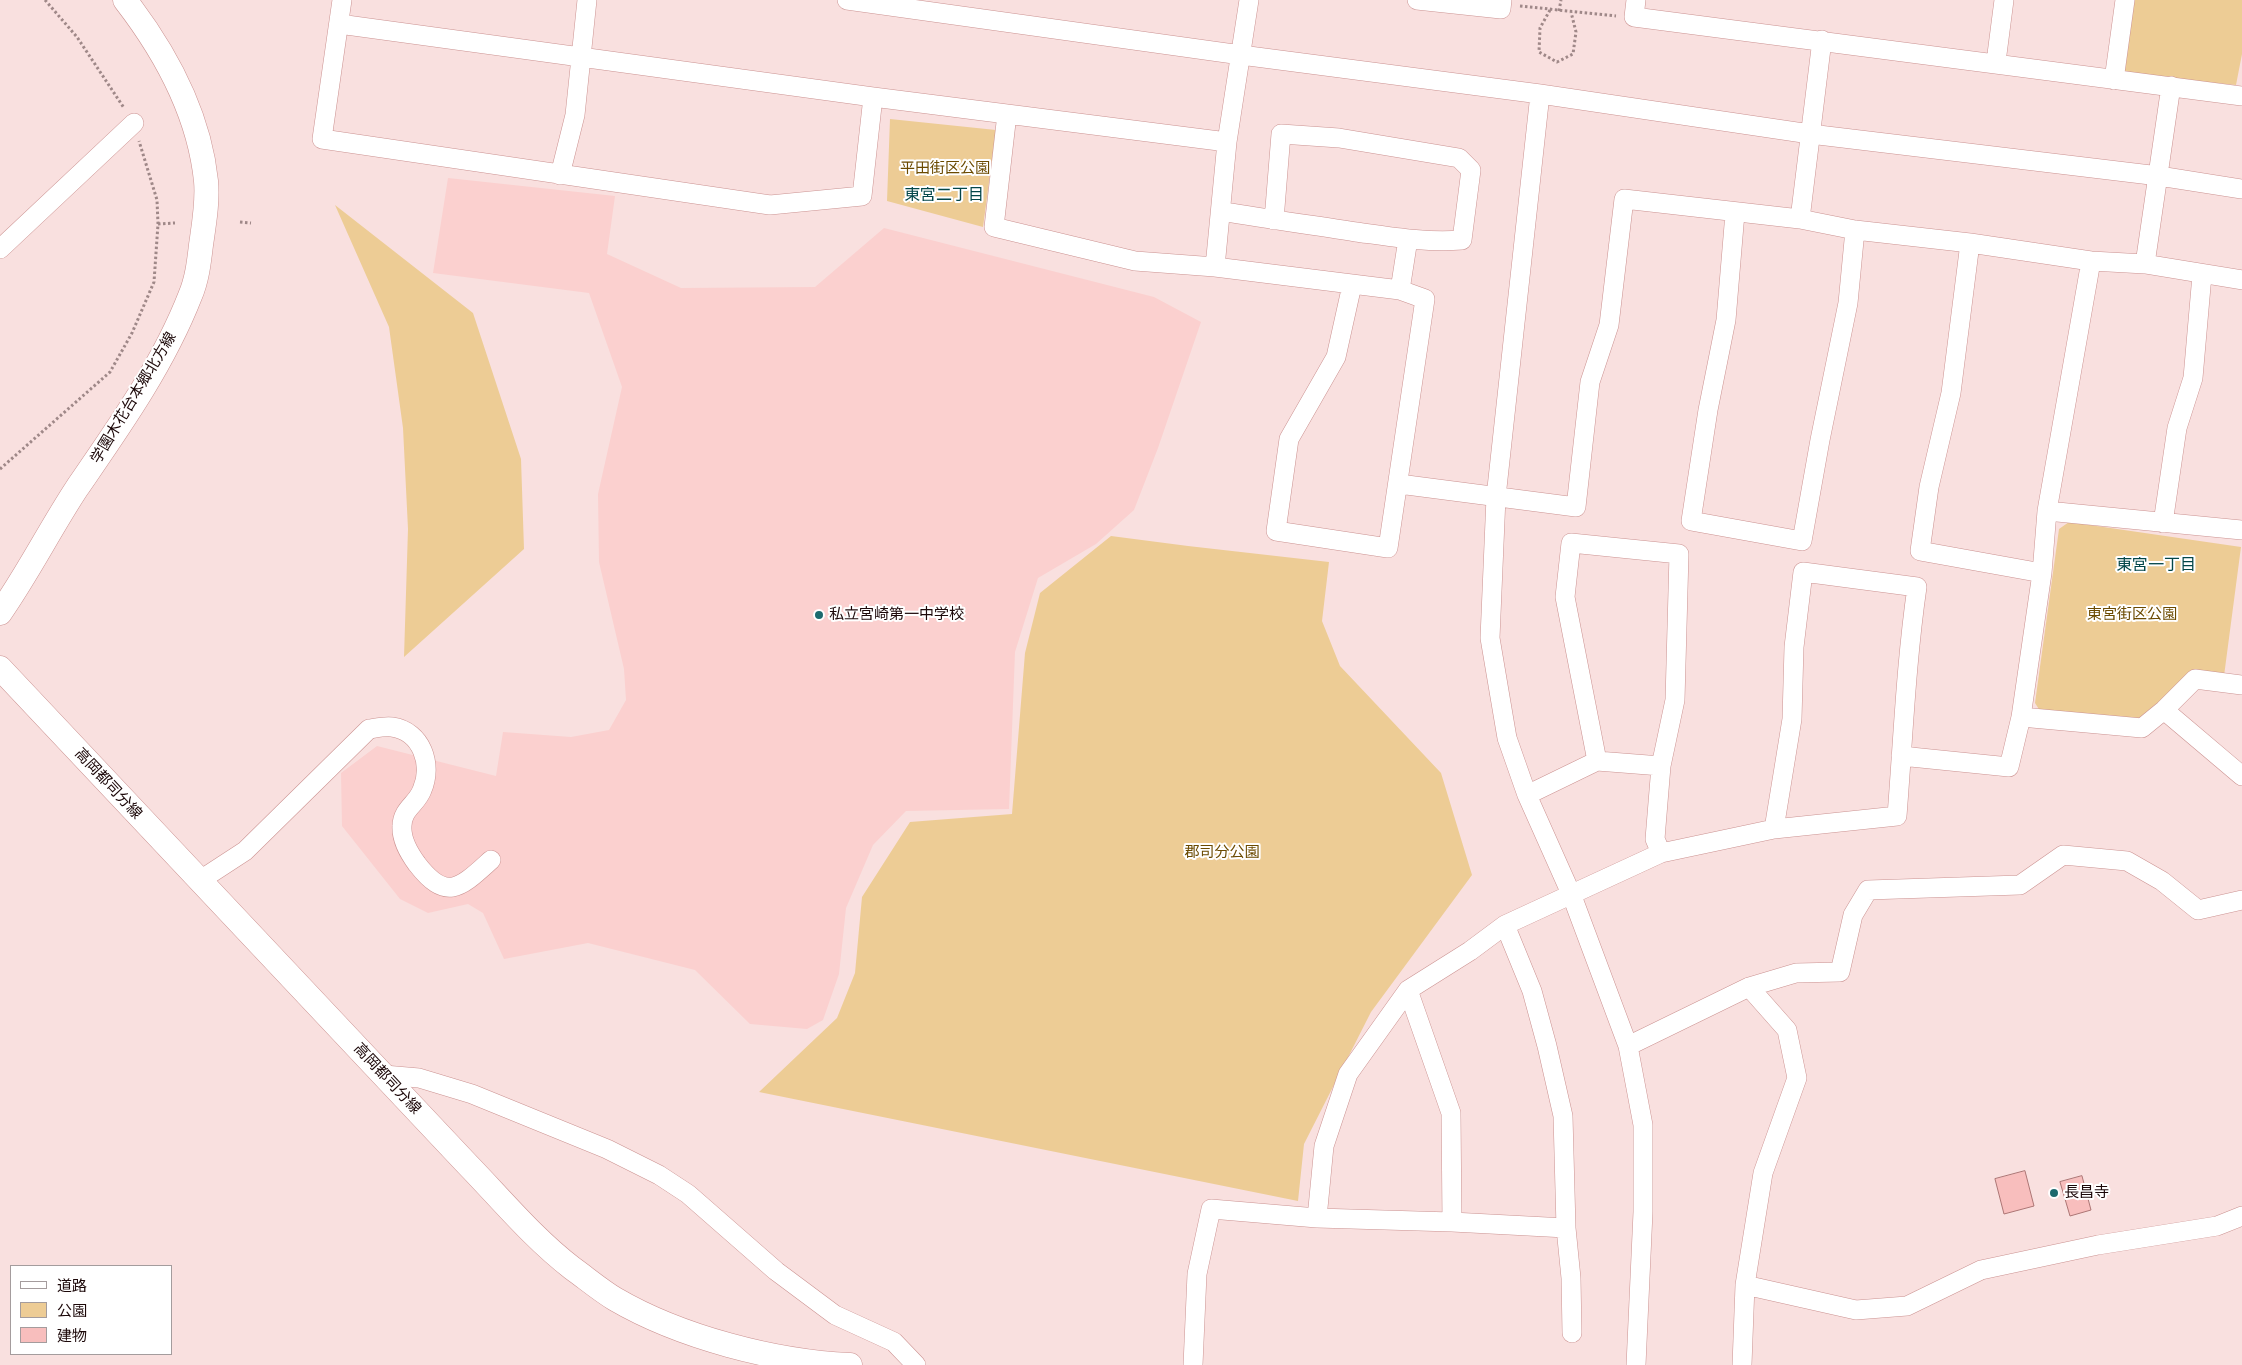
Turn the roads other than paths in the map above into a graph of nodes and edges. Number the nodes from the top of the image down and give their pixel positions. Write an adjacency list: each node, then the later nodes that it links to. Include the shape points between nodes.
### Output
1 (126, 0): 50 (main road, 学園木花台本郷北方線, via 172,69 198,140 206,181 197,274 188,302 157,365)
2 (342, 0): 12 (street)
3 (587, 0): 15 (street)
4 (847, 0): 10 (street)
5 (1249, 0): 14 (street)
6 (1417, 0): 9 (street, via 1501,9)
7 (2004, 0): 16 (street)
8 (2125, 0): 17 (street)
9 (1502, 2)
10 (923, 5): 14 (street)
11 (1635, 8): 13 (street)
12 (339, 24): 15 (street); 26 (street, via 322,139)
13 (1822, 40): 16 (street); 24 (street)
14 (1241, 55): 19 (street); 25 (street)
15 (581, 56): 21 (street); 26 (street, via 575,115)
16 (1996, 62): 17 (street)
17 (2114, 80): 18 (street)
18 (2172, 86): 20 (street); 27 (street)
19 (1540, 94): 24 (street); 45 (street)
20 (2242, 96)
21 (873, 97): 22 (street); 26 (street, via 862,196 770,204)
22 (1007, 114): 25 (street); 39 (street, via 994,227 1136,261)
23 (134, 123): 36 (street)
24 (1810, 134): 27 (street); 31 (street)
25 (1228, 142): 29 (street)
26 (560, 175)
27 (2159, 176): 28 (street); 38 (street)
28 (2242, 189)
29 (1221, 211): 32 (street); 39 (street)
30 (1735, 213): 31 (street); 33 (street, via 1726,320 1691,521 1802,541 1848,303); 45 (street, via 1624,199 1609,325 1590,382 1576,507)
31 (1800, 219): 33 (street)
32 (1274, 220): 34 (street); 34 (street, via 1282,134 1339,138 1459,158 1471,170 1462,240)
33 (1856, 230): 35 (street)
34 (1408, 239): 43 (street)
35 (1970, 243): 37 (street); 49 (street, via 1951,393 1929,487 1920,551)
36 (0, 249)
37 (2091, 261): 38 (street); 46 (street)
38 (2145, 264): 40 (street)
39 (1215, 267): 42 (street)
40 (2202, 275): 41 (street); 47 (street, via 2193,378 2177,428)
41 (2242, 280)
42 (1352, 285): 43 (street); 44 (street, via 1336,357 1289,440 1276,531 1388,548)
43 (1400, 290): 44 (street, via 1425,299)
44 (1399, 484): 45 (street)
45 (1496, 497): 59 (street, via 1490,638 1507,738)
46 (2047, 511): 47 (street); 49 (street)
47 (2163, 522): 48 (street)
48 (2242, 530)
49 (2042, 574): 54 (street)
50 (0, 613)
51 (3, 676): 63 (main road, 高岡都司分線)
52 (2242, 685): 53 (street, via 2195,679)
53 (2164, 710): 54 (street, via 2142,728); 58 (street)
54 (2021, 717): 55 (street, via 2009,767)
55 (1901, 756): 60 (street, via 1897,816); 60 (street, via 1908,644 1917,587 1803,572 1794,647 1792,719)
56 (1597, 761): 57 (street); 57 (street, via 1565,597 1571,543 1679,554 1676,700); 59 (street)
57 (1661, 766): 61 (street, via 1655,839)
58 (2242, 776)
59 (1527, 794): 64 (street)
60 (1774, 828): 61 (street)
61 (1661, 853): 64 (street)
62 (491, 860): 63 (street, via 469,880 448,888 429,880 410,855 403,837 402,822 406,810 422,791 426,760 421,746 412,737 392,727 369,729 246,851)
63 (199, 881): 70 (main road, 高岡都司分線)
64 (1572, 896): 66 (street); 69 (street)
65 (2242, 900): 67 (street, via 2198,910 2162,881 2127,861 2063,855 2020,885 1868,890 1853,915 1840,972 1796,973)
66 (1506, 925): 68 (street); 74 (street, via 1532,991 1563,1116)
67 (1749, 987): 69 (street); 75 (street, via 1787,1030 1797,1078 1763,1173)
68 (1408, 990): 72 (street, via 1348,1074 1324,1146); 73 (street, via 1451,1113)
69 (1628, 1046): 80 (street, via 1643,1125)
70 (384, 1075): 77 (main road, 高岡都司分線, via 531,1230 571,1267 616,1299 720,1344 786,1358); 78 (street, via 419,1078 472,1094 607,1149 659,1175 688,1194 776,1271 835,1314 894,1342)
71 (2242, 1216): 75 (street, via 2216,1226 2098,1245 1981,1270 1907,1306 1856,1310)
72 (1317, 1218): 73 (street); 79 (street, via 1211,1209 1197,1274)
73 (1452, 1222): 74 (street)
74 (1566, 1228): 76 (street)
75 (1744, 1285): 81 (street)
76 (1572, 1333)
77 (850, 1365)
78 (916, 1365)
79 (1193, 1365)
80 (1636, 1365)
81 (1742, 1365)

